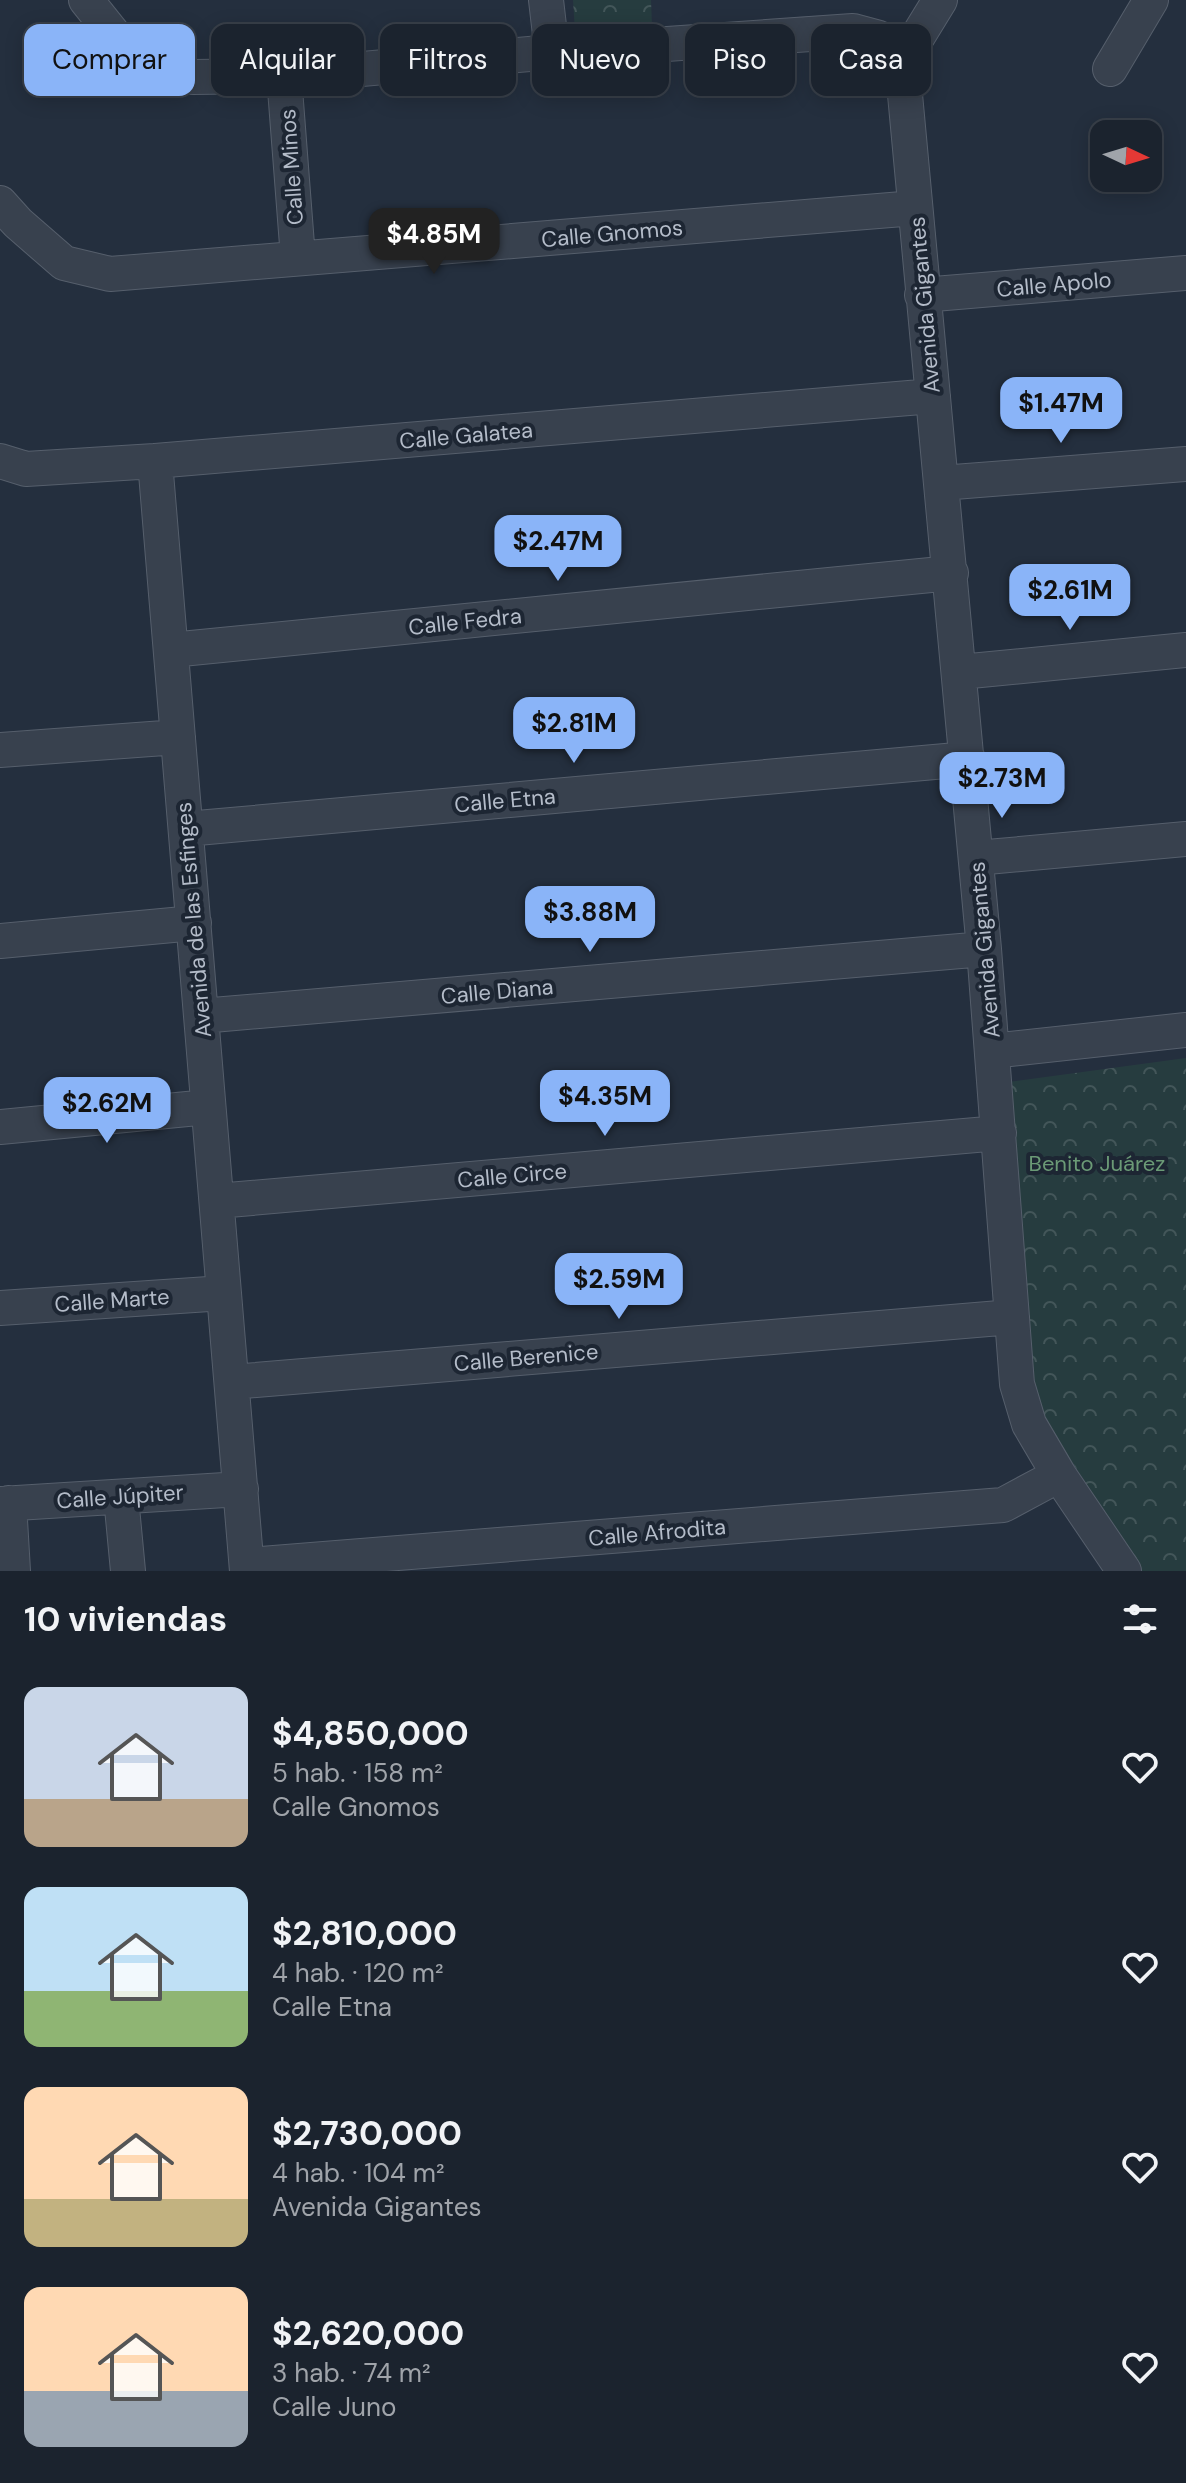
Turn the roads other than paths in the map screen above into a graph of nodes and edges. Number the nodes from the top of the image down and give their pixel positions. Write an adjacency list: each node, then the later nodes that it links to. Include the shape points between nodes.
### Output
1 (86, 0): 12 (street, via 126,50 193,77)
2 (546, 0): 5 (street)
3 (940, 0): 6 (street)
4 (1151, 0): 11 (street)
5 (549, 24)
6 (925, 24)
7 (811, 34): 8 (street)
8 (669, 44)
9 (532, 54): 10 (street)
10 (364, 69)
11 (1110, 69)
12 (211, 77)
13 (286, 96): 17 (street, Calle Minos)
14 (905, 96): 16 (street, Avenida Gigantes)
15 (0, 203): 17 (street, Calle Gnomos, via 64,263 110,274)
16 (915, 208): 17 (street, Calle Gnomos); 19 (street, Avenida Gigantes)
17 (298, 258)
18 (1186, 273): 19 (street, Calle Apolo)
19 (922, 295): 20 (street, Avenida Gigantes)
20 (933, 396): 22 (street, Calle Galatea); 24 (street, Avenida Gigantes)
21 (0, 461): 22 (street, Calle Galatea, via 26,469)
22 (155, 461): 26 (street, Avenida de las Esfinges)
23 (1186, 464): 24 (street)
24 (941, 483): 25 (street, Avenida Gigantes)
25 (951, 573): 26 (street, Calle Fedra); 28 (street, Avenida Gigantes)
26 (171, 650): 29 (street, Avenida de las Esfinges)
27 (1186, 650): 28 (street)
28 (960, 672): 31 (street, Avenida Gigantes)
29 (178, 737): 30 (street); 32 (street, Avenida de las Esfinges)
30 (0, 750)
31 (968, 759): 32 (street, Calle Etna); 34 (street, Avenida Gigantes)
32 (186, 829): 35 (street, Avenida de las Esfinges)
33 (1186, 839): 34 (street)
34 (976, 858): 37 (street, Avenida Gigantes)
35 (194, 923): 36 (street); 38 (street, Avenida de las Esfinges)
36 (0, 941)
37 (984, 949): 38 (street, Calle Diana); 40 (street, Avenida Gigantes)
38 (201, 1016): 41 (street, Avenida de las Esfinges)
39 (1186, 1030): 40 (street)
40 (992, 1051): 43 (street, Avenida Gigantes)
41 (208, 1107): 42 (street); 44 (street, Avenida de las Esfinges)
42 (0, 1127)
43 (999, 1133): 44 (street, Calle Circe); 47 (street, Avenida Gigantes)
44 (217, 1201): 45 (street, Avenida de las Esfinges)
45 (224, 1293): 46 (street, Calle Marte); 48 (street, Avenida de las Esfinges)
46 (0, 1308)
47 (1012, 1317): 48 (street, Calle Berenice); 49 (street, Avenida Gigantes, via 1017,1384 1029,1424)
48 (232, 1382): 50 (street, Avenida de las Esfinges)
49 (1059, 1475): 53 (street, Calle Afrodita, via 1003,1505); 56 (street, Avenida Gigantes)
50 (241, 1489): 51 (street, Calle Júpiter); 53 (street, Avenida de las Esfinges)
51 (121, 1497): 52 (street, Calle Júpiter); 55 (street)
52 (4, 1504): 54 (street)
53 (247, 1568)
54 (13, 1571)
55 (128, 1571)
56 (1124, 1571)

